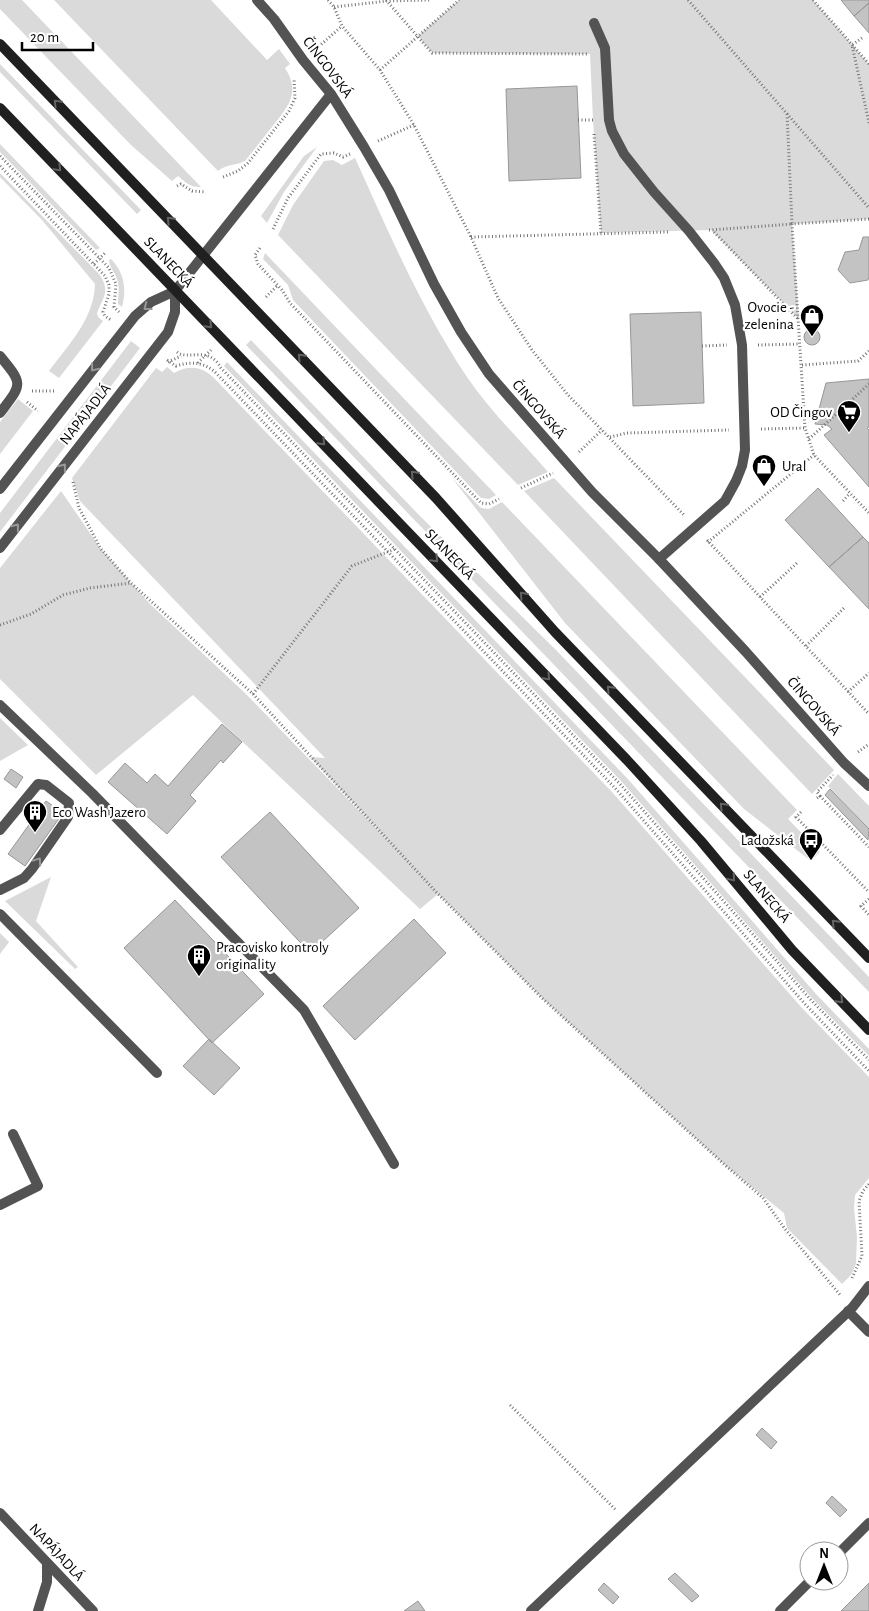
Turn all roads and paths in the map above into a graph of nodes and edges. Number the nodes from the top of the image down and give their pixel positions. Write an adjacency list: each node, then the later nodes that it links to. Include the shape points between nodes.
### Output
1 (257, 0): 18 (street, ČINGOVSKÁ)
2 (328, 0): 8 (path)
3 (432, 0): 7 (path)
4 (458, 0): 13 (path)
5 (688, 0): 9 (path)
6 (813, 0): 16 (path)
7 (386, 1): 8 (path); 13 (path)
8 (334, 7): 12 (path)
9 (705, 19): 11 (path); 20 (path)
10 (594, 22): 41 (street, via 605,48 612,131 624,154)
11 (701, 22)
12 (342, 26): 18 (path); 22 (path)
13 (418, 36): 17 (path, via 432,53); 22 (path)
14 (862, 38): 16 (path)
15 (0, 44): 46 (main road, SLANECKÁ, one-way to 15)
16 (852, 45): 19 (path); 27 (path)
17 (590, 54)
18 (303, 60): 23 (street, ČINGOVSKÁ); 33 (path, via 291,70 296,90 289,111 248,163)
19 (869, 64)
20 (744, 65): 21 (path); 26 (path)
21 (740, 68)
22 (380, 70): 29 (path)
23 (331, 94): 30 (street, ČINGOVSKÁ); 46 (street, NAPÁJADLÁ)
24 (0, 108): 50 (main road, SLANECKÁ, one-way to 50)
25 (592, 111): 42 (path)
26 (787, 113): 36 (path); 38 (path)
27 (868, 116): 28 (path)
28 (869, 122)
29 (414, 125): 30 (path); 43 (path)
30 (364, 147): 39 (path, via 343,157 334,153 320,154 288,198); 83 (street, ČINGOVSKÁ, via 389,190 438,292 489,374 592,492)
31 (0, 156): 47 (path)
32 (0, 166): 48 (path)
33 (223, 177)
34 (177, 186): 35 (path, via 181,184 192,191)
35 (206, 192)
36 (869, 208)
37 (869, 219): 38 (path)
38 (792, 224): 40 (path); 53 (path)
39 (273, 229)
40 (712, 230): 41 (path); 53 (path)
41 (689, 231): 42 (path); 68 (street, via 724,278 735,305 742,345)
42 (601, 233): 43 (path)
43 (471, 237): 69 (path, via 498,298 532,350 568,394)
44 (260, 248): 49 (path, via 255,255 258,264)
45 (106, 253): 47 (path)
46 (204, 255): 50 (street, NAPÁJADLÁ); 105 (main road, SLANECKÁ, one-way to 46, via 555,632 436,498)
47 (100, 259): 48 (path); 52 (path, via 114,278 114,307)
48 (94, 264): 54 (path, via 107,279 109,294 103,312)
49 (278, 285): 51 (path); 75 (path, via 290,303 481,503 488,504)
50 (175, 290): 72 (street, NAPÁJADLÁ, via 175,312 168,332); 73 (street, NAPÁJADLÁ, one-way to 73, via 151,302 135,316); 106 (main road, SLANECKÁ, one-way to 106, via 627,760 701,841 792,950)
51 (273, 291)
52 (120, 312)
53 (799, 320): 64 (path)
54 (113, 322)
55 (177, 352): 59 (path)
56 (209, 352): 60 (path)
57 (869, 352): 64 (path, via 858,361)
58 (0, 356): 66 (street, via 18,384 16,392)
59 (181, 356): 60 (path); 61 (path)
60 (205, 356): 62 (path); 81 (path, via 218,362)
61 (167, 360): 62 (path, via 176,366); 63 (path)
62 (197, 363): 82 (path, via 216,373)
63 (164, 365)
64 (802, 365): 67 (path)
65 (869, 384): 70 (path)
66 (0, 413)
67 (805, 428): 68 (path); 70 (path)
68 (745, 430): 69 (path); 78 (street, via 745,450 736,482 725,501)
69 (610, 437): 78 (path)
70 (809, 439): 71 (path)
71 (814, 455): 74 (path); 79 (path)
72 (68, 461): 80 (street, NAPÁJADLÁ, one-way to 72); 85 (path, via 79,508 101,549)
73 (0, 488)
74 (850, 493): 76 (path); 77 (path)
75 (499, 498)
76 (843, 500)
77 (869, 513)
78 (695, 528): 79 (path); 83 (street)
79 (708, 542): 86 (path)
80 (0, 548)
81 (395, 549): 82 (path); 107 (path, via 620,784 804,992)
82 (388, 552): 92 (path, via 352,566); 108 (path, via 615,788 805,1004)
83 (659, 559): 95 (street, ČINGOVSKÁ, via 844,763)
84 (797, 563): 86 (path)
85 (131, 583): 88 (path, via 63,595); 92 (path)
86 (760, 597): 89 (path)
87 (844, 608): 89 (path)
88 (0, 626)
89 (806, 646): 91 (path)
90 (869, 672): 91 (path)
91 (848, 692): 94 (path)
92 (253, 694): 117 (path, via 438,894 543,999 763,1198 784,1229)
93 (0, 705): 111 (street, via 92,793 304,1010)
94 (869, 714)
95 (869, 786)
96 (820, 796): 99 (path)
97 (801, 812): 101 (path, via 796,817)
98 (0, 830): 100 (street, one-way to 98, via 24,878 32,869 68,817 69,804 46,785 38,784)
99 (869, 847)
100 (0, 890)
101 (869, 892)
102 (869, 899): 104 (path, via 861,906)
103 (0, 914): 109 (street)
104 (869, 915)
105 (869, 958)
106 (869, 1030)
107 (869, 1060)
108 (869, 1071)
109 (157, 1074)
110 (13, 1134): 113 (street, via 38,1186)
111 (394, 1164)
112 (869, 1184): 114 (path, via 859,1200 862,1256)
113 (0, 1206)
114 (848, 1283)
115 (869, 1286): 119 (street)
116 (844, 1289): 117 (path)
117 (840, 1294): 118 (path); 119 (path)
118 (835, 1299)
119 (850, 1309): 120 (street); 130 (street)
120 (869, 1332)
121 (510, 1405): 123 (path, via 618,1511)
122 (1, 1516): 126 (street, NAPÁJADLÁ)
123 (612, 1517)
124 (869, 1523): 125 (street)
125 (849, 1543)
126 (47, 1563): 128 (street, via 46,1582); 129 (street, NAPÁJADLÁ)
127 (800, 1591): 131 (street)
128 (38, 1611)
129 (93, 1611)
130 (531, 1611)
131 (780, 1611)

